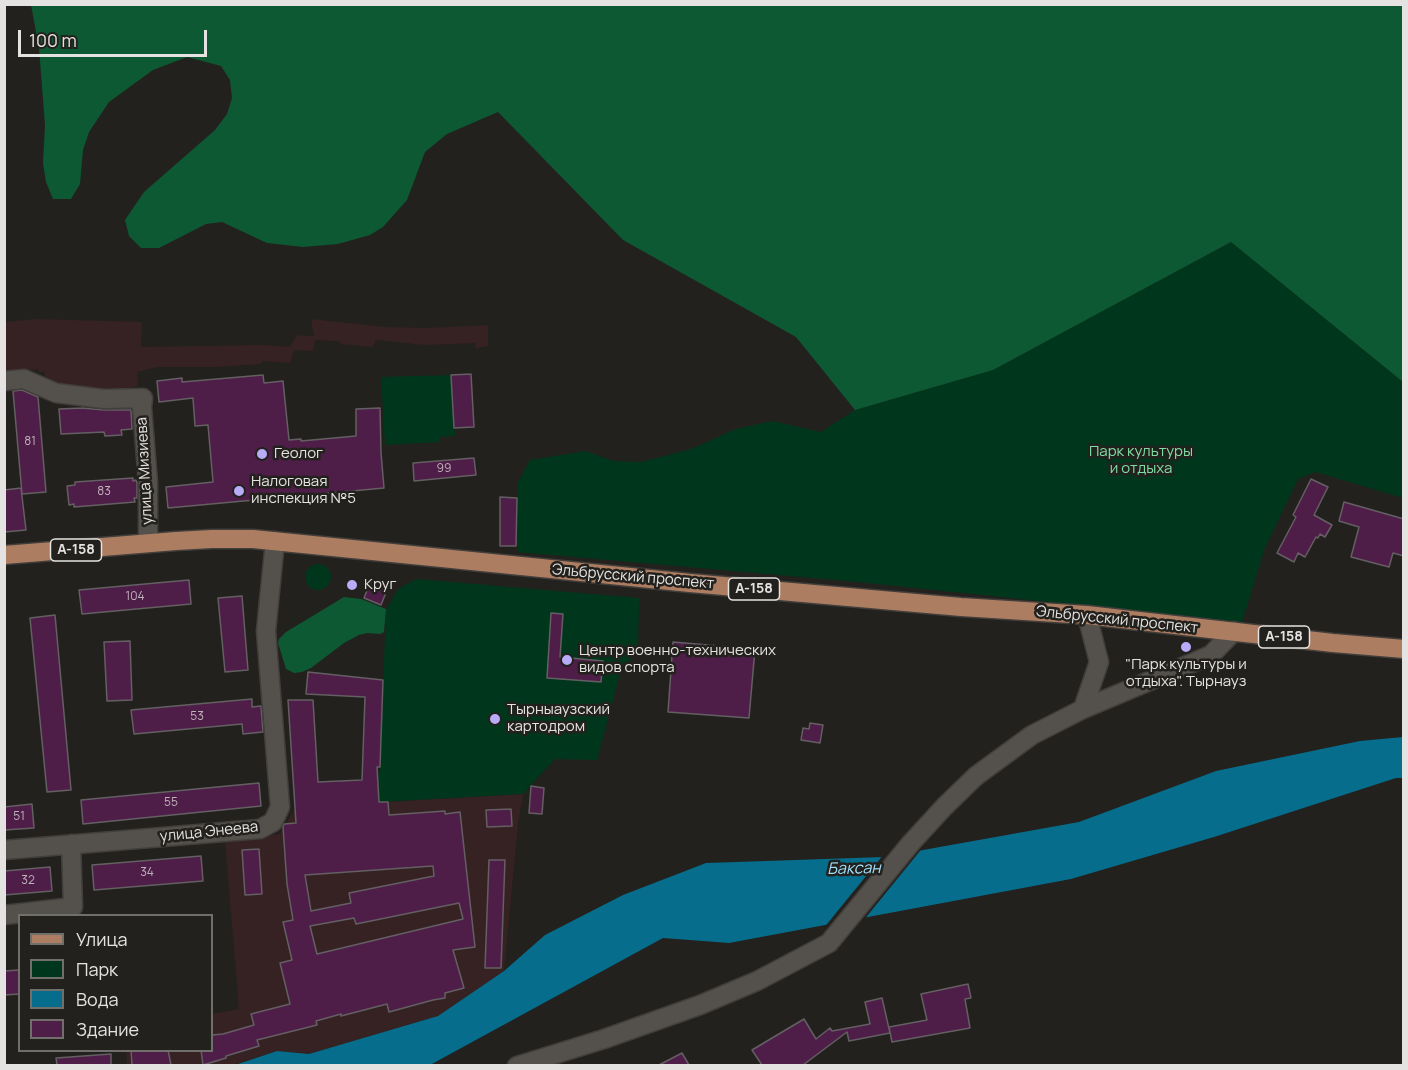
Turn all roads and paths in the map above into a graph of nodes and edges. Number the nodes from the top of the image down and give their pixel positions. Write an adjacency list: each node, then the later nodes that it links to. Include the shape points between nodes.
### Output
1 (4, 381): 3 (street, улица Мизиева, via 24,379 56,393 104,399 143,398)
2 (275, 541): 3 (main road, Эльбрусский проспект / А-158, via 237,538); 5 (main road, Эльбрусский проспект / А-158, via 690,583); 9 (street, улица Энеева, via 266,631 280,807 273,822 260,829)
3 (148, 543): 4 (main road, Эльбрусский проспект / А-158)
4 (4, 555)
5 (1087, 615): 6 (main road, Эльбрусский проспект / А-158); 8 (street, via 1099,662)
6 (1234, 631): 7 (main road, Эльбрусский проспект / А-158); 8 (street, via 1211,655)
7 (1404, 649)
8 (1083, 709): 12 (street, via 1032,735 976,776 911,843 829,944 700,1005)
9 (71, 844): 10 (street, улица Энеева); 11 (street, via 74,907)
10 (4, 850)
11 (4, 915)
12 (517, 1065)

